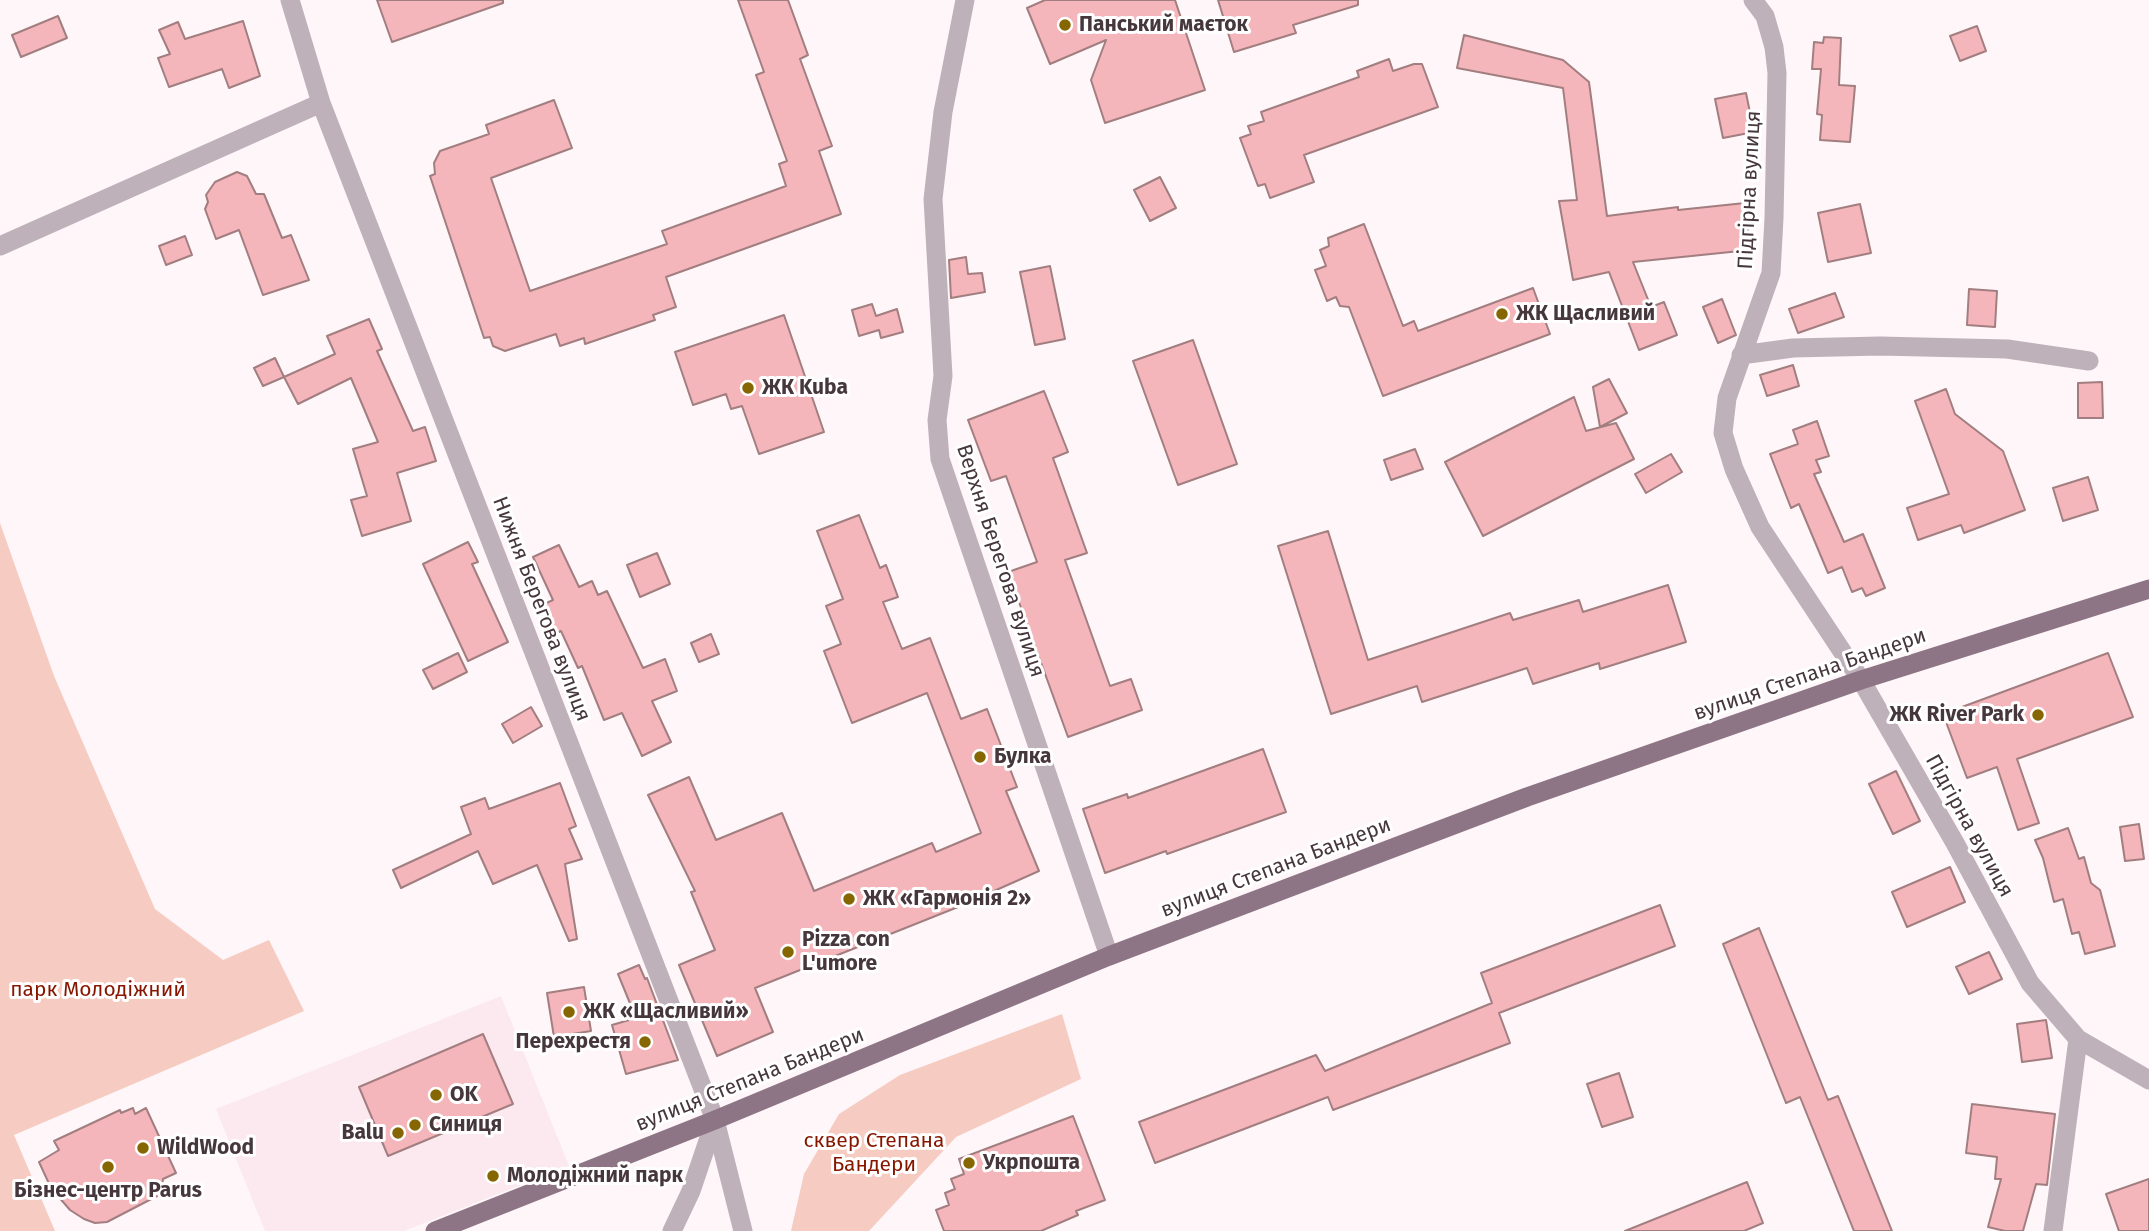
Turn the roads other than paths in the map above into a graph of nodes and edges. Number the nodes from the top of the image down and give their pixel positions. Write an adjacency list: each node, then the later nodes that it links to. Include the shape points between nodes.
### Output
1 (290, 0): 5 (street, Нижня Берегова вулиця)
2 (965, 0): 11 (street, Верхня Берегова вулиця, via 943,112 933,199 943,376 937,420 940,459)
3 (1778, 0): 4 (street)
4 (1759, 8): 7 (street, Підгірна вулиця, via 1774,47 1777,73 1771,274)
5 (321, 103): 6 (street); 14 (street, Нижня Берегова вулиця)
6 (0, 246)
7 (1741, 355): 8 (street, via 1793,348 1880,346 2007,349); 10 (street, Підгірна вулиця, via 1727,398 1723,433 1734,469 1760,527)
8 (2089, 361)
9 (2149, 589): 10 (main road, вулиця Степана Бандери)
10 (1861, 680): 11 (main road, вулиця Степана Бандери, via 1527,797); 12 (street, Підгірна вулиця, via 2030,983)
11 (1109, 956): 14 (main road, вулиця Степана Бандери)
12 (2078, 1039): 13 (street, Підгірна вулиця); 18 (street)
13 (2149, 1080)
14 (715, 1120): 15 (main road, вулиця Степана Бандери); 16 (street); 17 (street, Нижня Берегова вулиця)
15 (435, 1231)
16 (672, 1231)
17 (743, 1231)
18 (2053, 1231)

